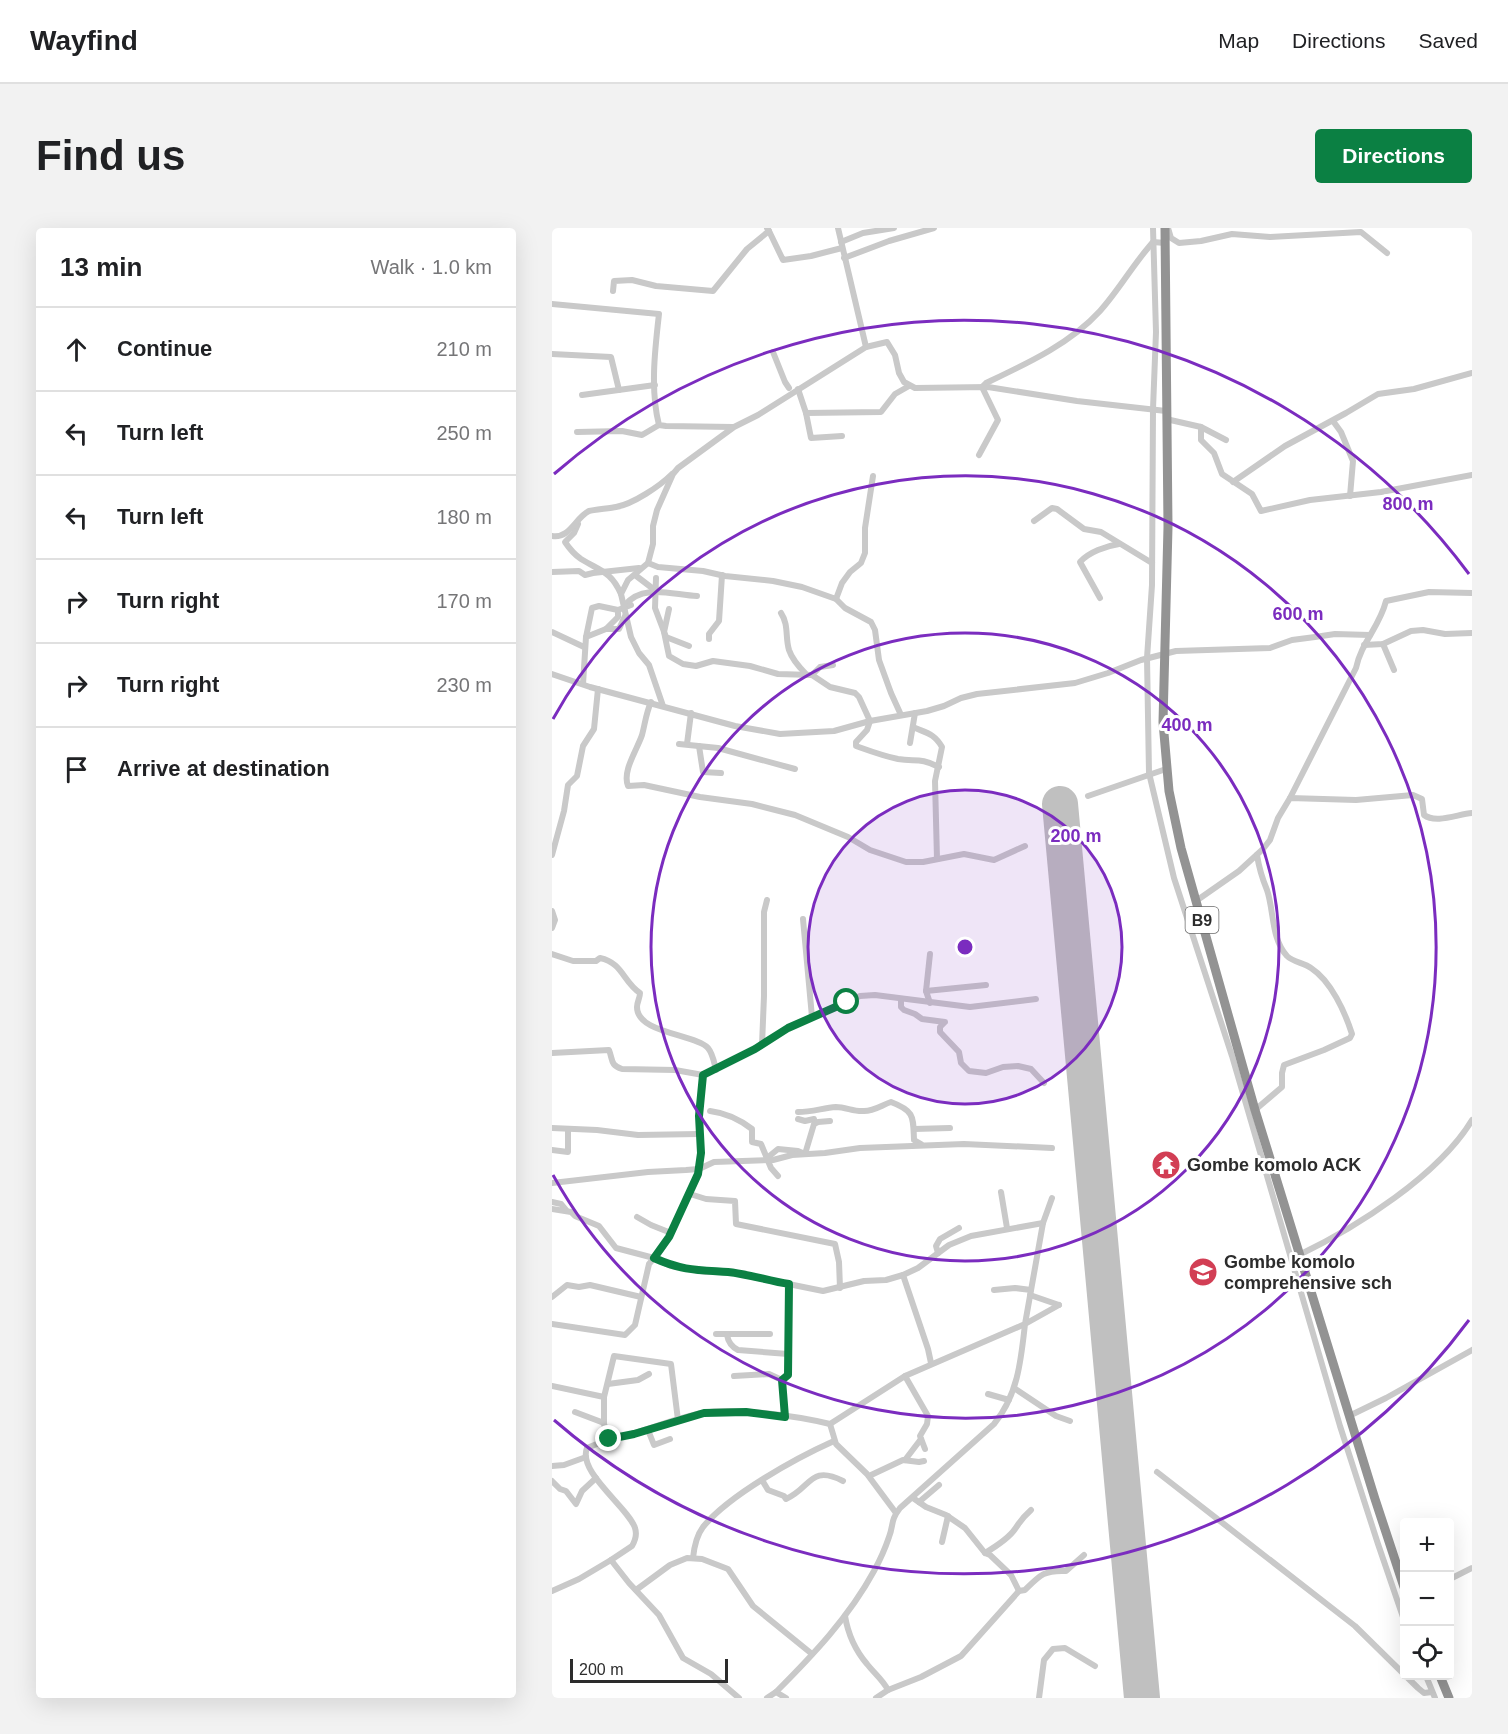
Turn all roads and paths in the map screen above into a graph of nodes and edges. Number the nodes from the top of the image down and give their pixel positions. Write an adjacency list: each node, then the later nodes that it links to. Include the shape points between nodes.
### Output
1 (838, 228): 9 (street)
2 (894, 228): 9 (street, via 863,233)
3 (934, 228): 11 (street)
4 (1153, 228): 7 (street)
5 (1166, 228): 8 (highway, B9); 10 (street, via 1179,243 1232,234 1270,237 1361,232)
6 (768, 230): 9 (street, via 786,261); 12 (street, via 713,291 632,280 614,281)
7 (1153, 242): 8 (street); 20 (street, via 1087,324); 24 (street)
8 (1165, 243): 26 (highway, B9)
9 (842, 245): 11 (street)
10 (1387, 252)
11 (844, 258): 14 (street)
12 (613, 291)
13 (552, 304): 18 (street, via 659,314)
14 (866, 347): 19 (street, via 887,342 899,373); 22 (street)
15 (773, 352): 22 (street, via 784,382)
16 (552, 354): 21 (street, via 611,357)
17 (1472, 374): 27 (street, via 1378,394)
18 (655, 385): 21 (street); 28 (street)
19 (909, 386): 20 (street); 25 (street, via 895,394 881,412)
20 (982, 387): 24 (street); 34 (street, via 998,420)
21 (619, 390): 23 (street)
22 (794, 390): 25 (street); 29 (street)
23 (582, 395)
24 (1153, 409): 26 (street); 44 (street)
25 (806, 413): 32 (street, via 811,438)
26 (1166, 415): 30 (street); 73 (highway, B9)
27 (1333, 421): 38 (street, via 1286,446); 39 (street, via 1353,461)
28 (659, 424): 29 (street); 31 (street, via 642,435 622,431)
29 (734, 427): 35 (street)
30 (1201, 427): 33 (street); 38 (street, via 1202,440 1214,453 1222,474)
31 (577, 432)
32 (842, 436)
33 (1226, 440)
34 (979, 455)
35 (673, 474): 40 (street, via 640,497 617,507 590,511); 45 (street, via 657,510)
36 (1472, 475): 39 (street)
37 (873, 476): 57 (street, via 865,554 842,583)
38 (1233, 482): 39 (street, via 1252,494 1261,511)
39 (1350, 496)
40 (581, 518): 42 (street, via 565,534); 48 (street, via 564,542 580,559)
41 (1034, 521): 43 (street, via 1054,508 1084,529 1101,532)
42 (552, 536)
43 (1120, 544): 44 (street); 56 (street, via 1105,547 1080,562)
44 (1152, 562): 74 (street)
45 (648, 563): 46 (street); 49 (street)
46 (639, 568): 48 (street); 50 (street)
47 (552, 572): 48 (street)
48 (606, 572): 54 (street)
49 (722, 575): 57 (street, via 772,580); 68 (street, via 719,621)
50 (635, 576): 52 (street); 54 (street, via 628,580)
51 (656, 578): 52 (street)
52 (656, 591): 55 (street); 58 (street, via 631,597); 64 (street, via 655,608)
53 (1472, 593): 66 (street, via 1429,592 1390,600)
54 (621, 594): 58 (street)
55 (697, 596)
56 (1100, 598)
57 (837, 599): 85 (street, via 870,622 875,630 879,660)
58 (625, 607): 61 (street); 62 (street); 67 (street, via 592,608)
59 (669, 609): 64 (street)
60 (781, 613): 78 (street, via 786,620 789,650)
61 (625, 616): 62 (street, via 619,629); 82 (street, via 631,637 649,665)
62 (606, 629): 67 (street)
63 (552, 632): 72 (street)
64 (664, 632): 71 (street, via 666,637); 78 (street, via 669,656 683,664 696,666 713,661 778,674)
65 (1472, 633): 69 (street, via 1411,631)
66 (1370, 635): 70 (street); 73 (street, via 1335,634 1270,648)
67 (586, 637): 72 (street)
68 (709, 639)
69 (1383, 644): 70 (street); 76 (street)
70 (1364, 645): 98 (street)
71 (689, 646)
72 (584, 647): 79 (street)
73 (1164, 654): 74 (street); 94 (highway, B9)
74 (1148, 658): 84 (street, via 1075,683 977,694); 96 (street)
75 (833, 665): 78 (street, via 820,667)
76 (1394, 670)
77 (552, 674): 79 (street)
78 (809, 675): 86 (street, via 830,687 855,693)
79 (583, 684): 80 (street)
80 (598, 689): 81 (street); 101 (street, via 594,729 583,746 577,776 568,785)
81 (651, 702): 82 (street); 103 (street, via 629,767 628,786 644,785 752,804 817,823 870,850 906,862)
82 (663, 706): 83 (street)
83 (691, 713): 86 (street, via 780,734 834,731); 89 (street)
84 (915, 713): 85 (street); 87 (street)
85 (901, 714): 86 (street)
86 (870, 721): 92 (street, via 856,746)
87 (913, 727): 90 (street); 92 (street, via 926,730 939,741)
88 (679, 744): 89 (street)
89 (687, 744): 91 (street)
90 (910, 744)
91 (699, 746): 93 (street); 95 (street, via 703,772)
92 (939, 767): 103 (street, via 935,781)
93 (795, 769)
94 (1166, 769): 96 (street); 105 (highway, B9, via 1172,810)
95 (721, 773)
96 (1149, 773): 97 (street); 222 (street, via 1174,878 1232,1056 1329,1391)
97 (1088, 796)
98 (1290, 798): 99 (street, via 1356,800 1413,795 1422,799 1424,814 1430,818); 102 (street)
99 (1472, 813)
100 (1025, 846): 103 (street, via 994,860 964,854)
101 (552, 855)
102 (1257, 855): 105 (street); 122 (street, via 1272,922 1285,953 1323,978 1352,1035 1284,1065 1282,1087)
103 (937, 859)
104 (767, 900): 117 (street)
105 (1196, 901): 122 (highway, B9)
106 (552, 911): 108 (street)
107 (803, 919): 116 (street)
108 (552, 928)
109 (552, 954): 119 (street, via 573,961 596,961 600,957 610,960 640,993 639,1014 659,1030 703,1043)
110 (930, 954): 112 (street)
111 (986, 985): 112 (street)
112 (926, 991): 115 (street)
113 (901, 999): 115 (street); 116 (street, via 875,994 860,996); 121 (street, via 904,1010 922,1019 945,1022 940,1032 959,1052 961,1063 969,1071 1018,1066 1031,1069)
114 (1036, 999): 115 (street, via 970,1007)
115 (930, 1003)
116 (812, 1017): 117 (street)
117 (762, 1045): 119 (street)
118 (552, 1053): 120 (street, via 609,1050 614,1067)
119 (716, 1070): 120 (street)
120 (703, 1075): 132 (street)
121 (1044, 1083)
122 (1256, 1110): 153 (highway, B9)
123 (710, 1112): 137 (street, via 735,1118 752,1129 752,1142 761,1144)
124 (798, 1116): 125 (street, via 805,1121)
125 (814, 1118): 127 (street); 131 (street, via 833,1107 865,1111 891,1102 911,1112); 136 (street)
126 (1472, 1120): 153 (street, via 1456,1144 1422,1177 1350,1228)
127 (830, 1121)
128 (552, 1128): 130 (street)
129 (950, 1128): 131 (street)
130 (568, 1129): 132 (street, via 638,1135); 135 (street, via 568,1152)
131 (914, 1129): 133 (street, via 915,1142)
132 (699, 1134): 138 (street)
133 (923, 1145): 134 (street); 136 (street)
134 (1052, 1148)
135 (552, 1150)
136 (805, 1154): 137 (street)
137 (768, 1159): 138 (street, via 714,1162); 139 (street)
138 (699, 1168): 140 (street); 142 (street)
139 (778, 1176)
140 (552, 1183)
141 (1001, 1192): 150 (street)
142 (690, 1194): 151 (street); 157 (street, via 735,1201 736,1224 835,1244)
143 (1052, 1198): 148 (street)
144 (552, 1202): 146 (street)
145 (552, 1209): 146 (street)
146 (567, 1210): 154 (street, via 598,1226 616,1248)
147 (637, 1216): 151 (street)
148 (1043, 1223): 150 (street); 159 (street)
149 (959, 1228): 152 (street, via 940,1239)
150 (1007, 1228): 152 (street, via 971,1236)
151 (671, 1233): 154 (street)
152 (938, 1253): 155 (street)
153 (1299, 1256): 181 (highway, B9)
154 (654, 1258): 156 (street, via 695,1271 729,1272); 161 (street)
155 (903, 1275): 157 (street); 169 (street)
156 (789, 1284): 157 (street, via 823,1291); 168 (street)
157 (840, 1288)
158 (994, 1290): 159 (street, via 1015,1288)
159 (1031, 1293): 163 (street); 163 (street, via 1059,1305)
160 (552, 1297): 161 (street, via 567,1285 590,1285)
161 (641, 1297): 162 (street, via 635,1325 625,1335)
162 (552, 1324)
163 (1025, 1324): 169 (street); 176 (street)
164 (716, 1334): 166 (street)
165 (770, 1334): 166 (street)
166 (727, 1335): 168 (street, via 738,1350)
167 (1472, 1350): 181 (street)
168 (788, 1354): 173 (street, via 788,1375)
169 (931, 1363): 172 (street)
170 (649, 1374): 174 (street, via 638,1380)
171 (734, 1376): 173 (street, via 769,1374)
172 (905, 1376): 186 (street); 190 (street, via 928,1416)
173 (782, 1380): 182 (street)
174 (608, 1384): 178 (street); 183 (street, via 614,1356 671,1364)
175 (552, 1386): 178 (street)
176 (1014, 1388): 179 (street); 184 (street)
177 (988, 1394): 179 (street)
178 (604, 1396): 185 (street)
179 (1009, 1400): 206 (street, via 994,1424)
180 (574, 1412): 185 (street)
181 (1349, 1416): 217 (highway, B9)
182 (785, 1417): 183 (street, via 718,1412); 186 (street)
183 (678, 1420): 187 (street)
184 (1070, 1421)
185 (604, 1423): 188 (street)
186 (830, 1424): 191 (street)
187 (648, 1430): 188 (street); 192 (street)
188 (609, 1439): 195 (street, via 587,1448)
189 (670, 1439): 192 (street)
190 (921, 1439): 193 (street); 196 (street)
191 (834, 1440): 200 (street); 202 (street)
192 (654, 1445): 194 (street)
193 (925, 1449)
194 (650, 1452)
195 (586, 1457): 198 (street); 201 (street)
196 (905, 1460): 197 (street); 200 (street)
197 (924, 1461)
198 (552, 1466)
199 (1157, 1472): 230 (street, via 1355,1626)
200 (869, 1476): 209 (street)
201 (596, 1478): 204 (street, via 582,1491 576,1504); 215 (street, via 630,1518 636,1531 632,1546)
202 (762, 1480): 203 (street, via 768,1490 786,1499 815,1476 831,1475); 214 (street, via 703,1528)
203 (843, 1481)
204 (552, 1482)
205 (939, 1485): 207 (street)
206 (913, 1498): 207 (street); 209 (street)
207 (919, 1502): 210 (street)
208 (1030, 1510): 212 (street, via 1018,1520 1015,1529)
209 (896, 1513): 223 (street, via 883,1554)
210 (948, 1516): 211 (street); 212 (street, via 965,1528)
211 (942, 1542)
212 (985, 1553): 221 (street, via 1011,1575)
213 (1084, 1555): 221 (street, via 1066,1571 1052,1570 1039,1575)
214 (693, 1557): 219 (street, via 670,1565); 224 (street, via 728,1569 753,1606)
215 (611, 1560): 219 (street); 220 (street)
216 (1472, 1568): 218 (street)
217 (1400, 1575)
218 (1454, 1577)
219 (636, 1590): 232 (street, via 659,1615 683,1658 711,1674)
220 (552, 1591)
221 (1019, 1591): 228 (street, via 967,1652)
222 (1400, 1608)
223 (845, 1616): 224 (street); 228 (street, via 856,1649)
224 (812, 1654): 229 (street)
225 (1095, 1666): 236 (street, via 1065,1648 1053,1649 1044,1660)
226 (1428, 1680): 231 (street)
227 (1442, 1680): 237 (highway)
228 (888, 1690): 235 (street)
229 (776, 1692): 233 (street); 234 (street)
230 (1422, 1695): 231 (street)
231 (1434, 1695)
232 (739, 1698)
233 (767, 1698)
234 (786, 1698)
235 (876, 1698)
236 (1039, 1698)
237 (1449, 1698)

